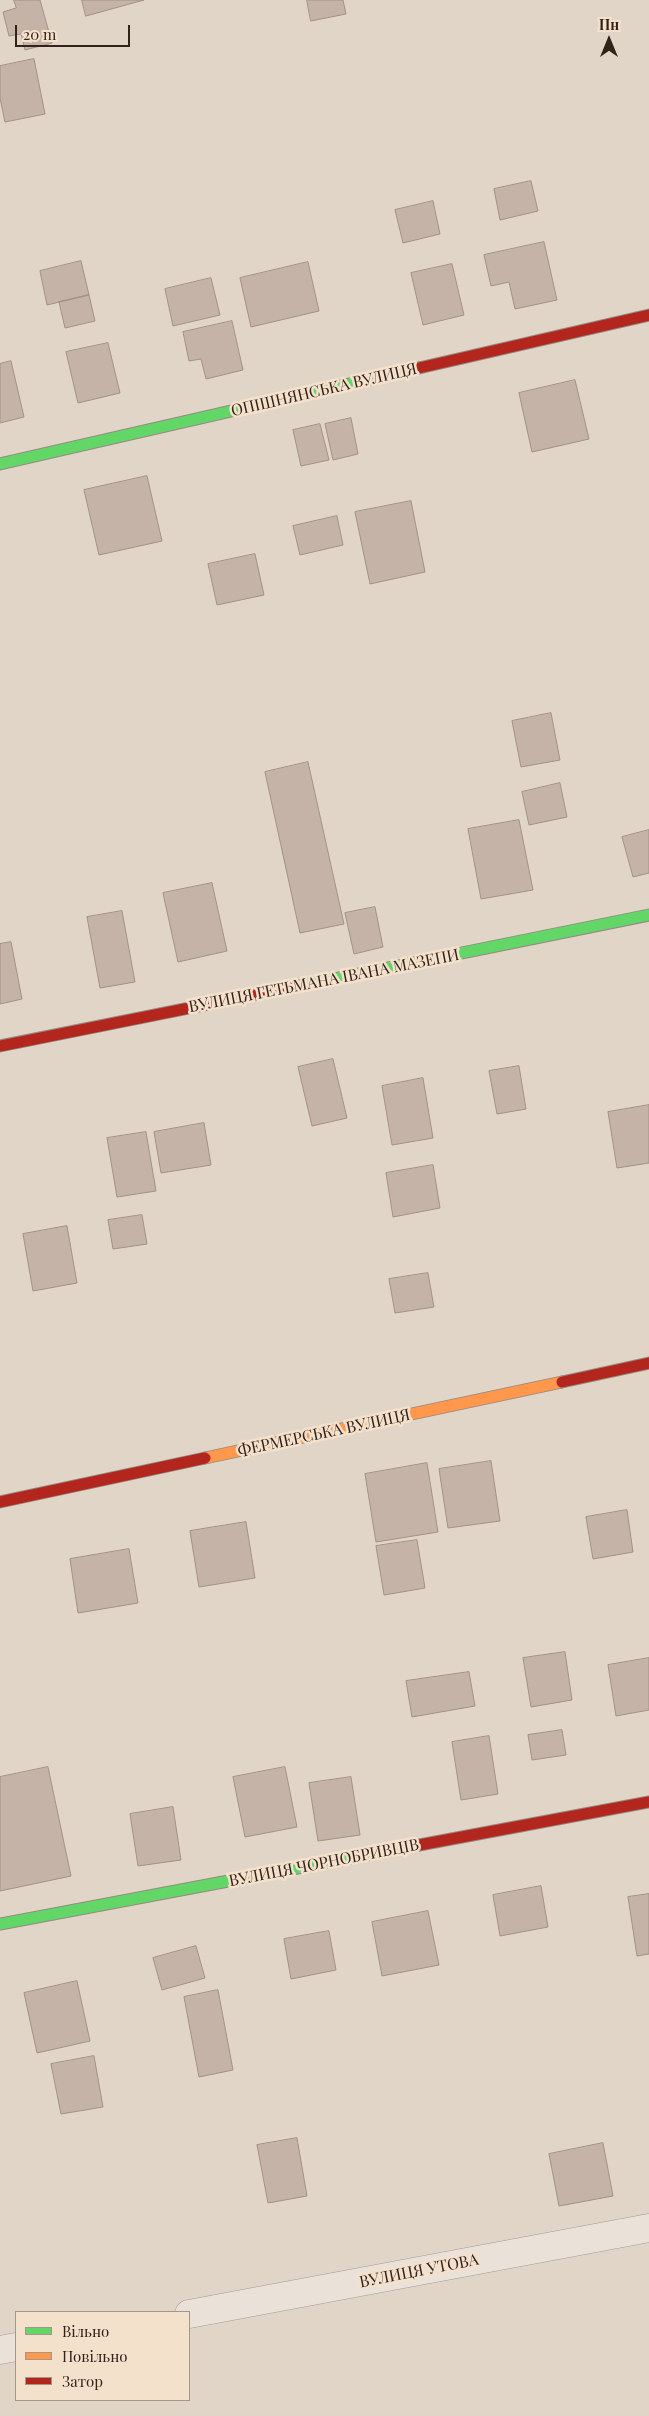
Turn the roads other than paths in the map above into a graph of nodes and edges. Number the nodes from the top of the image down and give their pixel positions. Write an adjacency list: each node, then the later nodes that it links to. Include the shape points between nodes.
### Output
1 (649, 315): 2 (street, ОПІШНЯНСЬКА ВУЛИЦЯ)
2 (0, 464)
3 (649, 915): 4 (street, ВУЛИЦЯ ГЕТЬМАНА ІВАНА МАЗЕПИ)
4 (0, 1046)
5 (649, 1364): 6 (street, ФЕРМЕРСЬКА ВУЛИЦЯ)
6 (0, 1502)
7 (649, 1802): 8 (street, ВУЛИЦЯ ЧОРНОБРИВЦІВ)
8 (0, 1924)
9 (649, 2228): 10 (street, ВУЛИЦЯ УТОВА)
10 (190, 2314)
11 (15, 2346): 12 (street)
12 (0, 2350)

